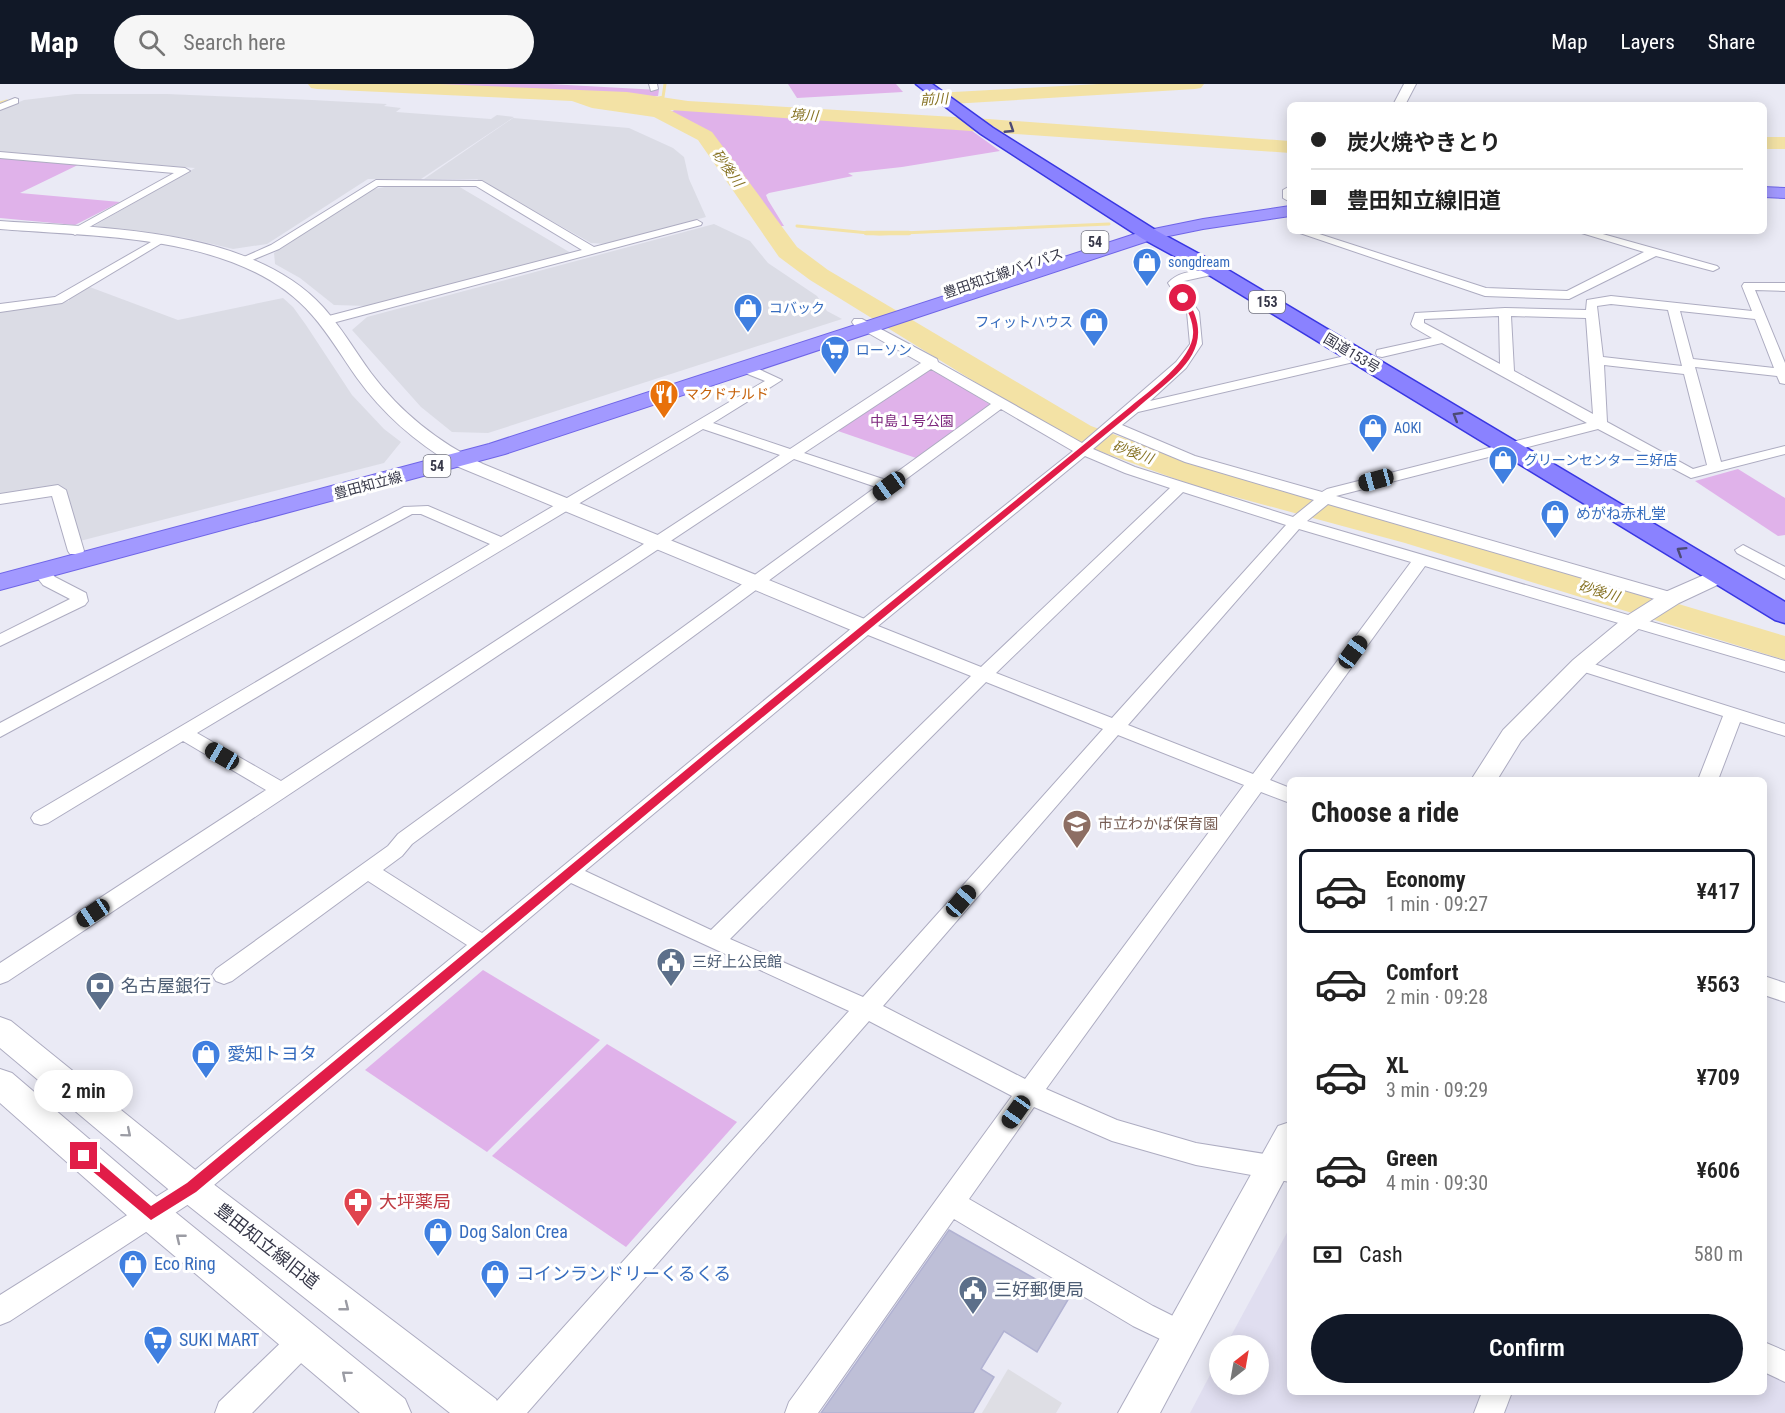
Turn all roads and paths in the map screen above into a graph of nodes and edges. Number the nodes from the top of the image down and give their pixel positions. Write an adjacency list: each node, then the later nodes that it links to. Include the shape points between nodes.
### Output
1 (923, 84): 15 (highway, 国道153号 / 153, via 1028,158)
2 (944, 84): 15 (highway, 国道153号 / 153, one-way to 15)
3 (1410, 84): 5 (street)
4 (15, 101): 6 (street)
5 (1401, 102)
6 (0, 107)
7 (0, 155): 16 (street, via 185,171)
8 (1767, 185): 9 (main road)
9 (1785, 186)
10 (1767, 192): 11 (main road)
11 (1785, 193)
12 (1287, 208): 15 (main road, 豊田知立線バイパス / 54)
13 (698, 222): 20 (street)
14 (2, 226): 16 (street)
15 (1155, 229): 24 (highway, 国道153号 / 153); 32 (main road, 豊田知立線バイパス / 54); 34 (highway, 国道153号 / 153)
16 (75, 232): 19 (street)
17 (1308, 234): 21 (street, via 1485,292 1569,295)
18 (1591, 234): 21 (street)
19 (158, 241): 22 (street); 27 (street, via 58,300)
20 (592, 251): 22 (street, via 478,183 375,183 275,246); 31 (street)
21 (1654, 252): 23 (street)
22 (241, 261): 31 (street, via 282,281 309,301)
23 (1713, 268)
24 (1216, 272): 35 (highway, 国道153号 / 153); 44 (street, via 1180,278 1174,283 1193,312 1196,344 1181,365)
25 (1785, 287): 30 (street, via 1748,286)
26 (1673, 306): 29 (street, via 1602,301 1591,303); 30 (street); 39 (street)
27 (0, 308)
28 (1505, 312): 29 (street); 33 (street, via 1419,316 1417,324); 41 (street)
29 (1591, 314): 37 (street)
30 (1760, 316): 36 (street)
31 (326, 321): 52 (street, via 398,416)
32 (863, 324): 38 (street); 40 (main road, 豊田知立線 / 54); 52 (main road, 豊田知立線 / 54)
33 (1443, 339): 34 (street); 41 (street)
34 (1382, 353): 48 (highway, 国道153号 / 153)
35 (1358, 357): 44 (street); 48 (highway, 国道153号 / 153, one-way to 35)
36 (1781, 358): 42 (street)
37 (1598, 360): 39 (street); 46 (street)
38 (932, 362): 43 (street); 51 (street)
39 (1689, 366): 42 (street); 53 (street)
40 (745, 368): 45 (street, via 775,380); 52 (main road, 豊田知立線 / 54, via 545,434)
41 (1506, 373): 46 (street)
42 (1784, 376)
43 (1001, 403): 49 (street); 54 (street)
44 (1133, 409): 47 (street)
45 (701, 424): 51 (street); 58 (street)
46 (1600, 424): 48 (street); 53 (street, via 1691,474)
47 (1109, 427): 49 (street); 56 (street, via 1190,459)
48 (1518, 443): 56 (street); 68 (highway, 国道153号 / 153, one-way to 48); 71 (highway, 国道153号 / 153)
49 (1085, 446): 55 (street, via 1130,470); 75 (street)
50 (1785, 450): 53 (street)
51 (792, 454): 54 (street); 60 (street)
52 (452, 457): 58 (street); 63 (main road, 豊田知立線 / 54); 66 (main road, 豊田知立線 / 54)
53 (1715, 468)
54 (889, 486): 70 (street)
55 (1180, 487): 59 (street); 79 (street)
56 (1324, 497): 59 (street); 72 (street)
57 (0, 499): 63 (street, via 58,489)
58 (566, 504): 60 (street); 61 (street)
59 (1296, 523): 64 (street); 81 (street)
60 (659, 542): 70 (street); 88 (street)
61 (502, 543): 83 (street, via 423,509 409,510); 84 (street)
62 (1743, 550): 67 (street)
63 (76, 551): 65 (main road, 豊田知立線 / 54)
64 (1422, 559): 74 (street); 87 (street)
65 (0, 571)
66 (40, 571): 69 (main road, 豊田知立線 / 54); 76 (street, via 49,581 80,597 79,601)
67 (1785, 574)
68 (1720, 575): 72 (street); 73 (highway, 国道153号 / 153)
69 (0, 582)
70 (756, 582): 75 (street); 91 (street, via 405,839)
71 (1785, 590)
72 (1671, 598): 74 (street)
73 (1785, 614)
74 (1632, 622): 77 (street); 78 (street)
75 (864, 627): 79 (street); 92 (street)
76 (0, 641)
77 (1581, 665): 80 (street); 85 (street, via 1512,736)
78 (1785, 667)
79 (982, 676): 81 (street); 93 (street)
80 (1733, 714): 82 (street); 86 (street)
81 (1114, 727): 87 (street); 99 (street)
82 (1785, 730)
83 (0, 731)
84 (183, 733): 88 (street); 90 (street)
85 (1486, 777)
86 (1709, 777)
87 (1257, 783): 89 (street); 102 (street)
88 (280, 789): 95 (street)
89 (1287, 795)
90 (41, 818)
91 (368, 871): 94 (street); 96 (street)
92 (569, 873): 93 (street); 94 (street)
93 (714, 941): 99 (street)
94 (484, 945): 105 (street)
95 (0, 975)
96 (224, 975)
97 (1767, 986): 98 (street)
98 (1785, 993)
99 (867, 1009): 102 (street); 117 (street)
100 (0, 1030): 105 (street, 豊田知立線旧道, one-way to 105)
101 (0, 1083): 107 (street)
102 (1029, 1093): 104 (street, via 1112,1130 1196,1154); 106 (street)
103 (1287, 1148): 104 (street)
104 (1282, 1169): 109 (street)
105 (192, 1188): 107 (street); 116 (street, 豊田知立線旧道, one-way to 116)
106 (951, 1203): 109 (street); 118 (street)
107 (151, 1214): 108 (street); 110 (street, one-way to 107)
108 (0, 1311)
109 (1181, 1335): 119 (street)
110 (304, 1340): 114 (street); 115 (street, one-way to 110)
111 (1767, 1358): 112 (street)
112 (1785, 1367)
113 (1496, 1395): 120 (street)
114 (230, 1413)
115 (391, 1413)
116 (482, 1413)
117 (507, 1413)
118 (800, 1413)
119 (1138, 1413)
120 (1489, 1413)

